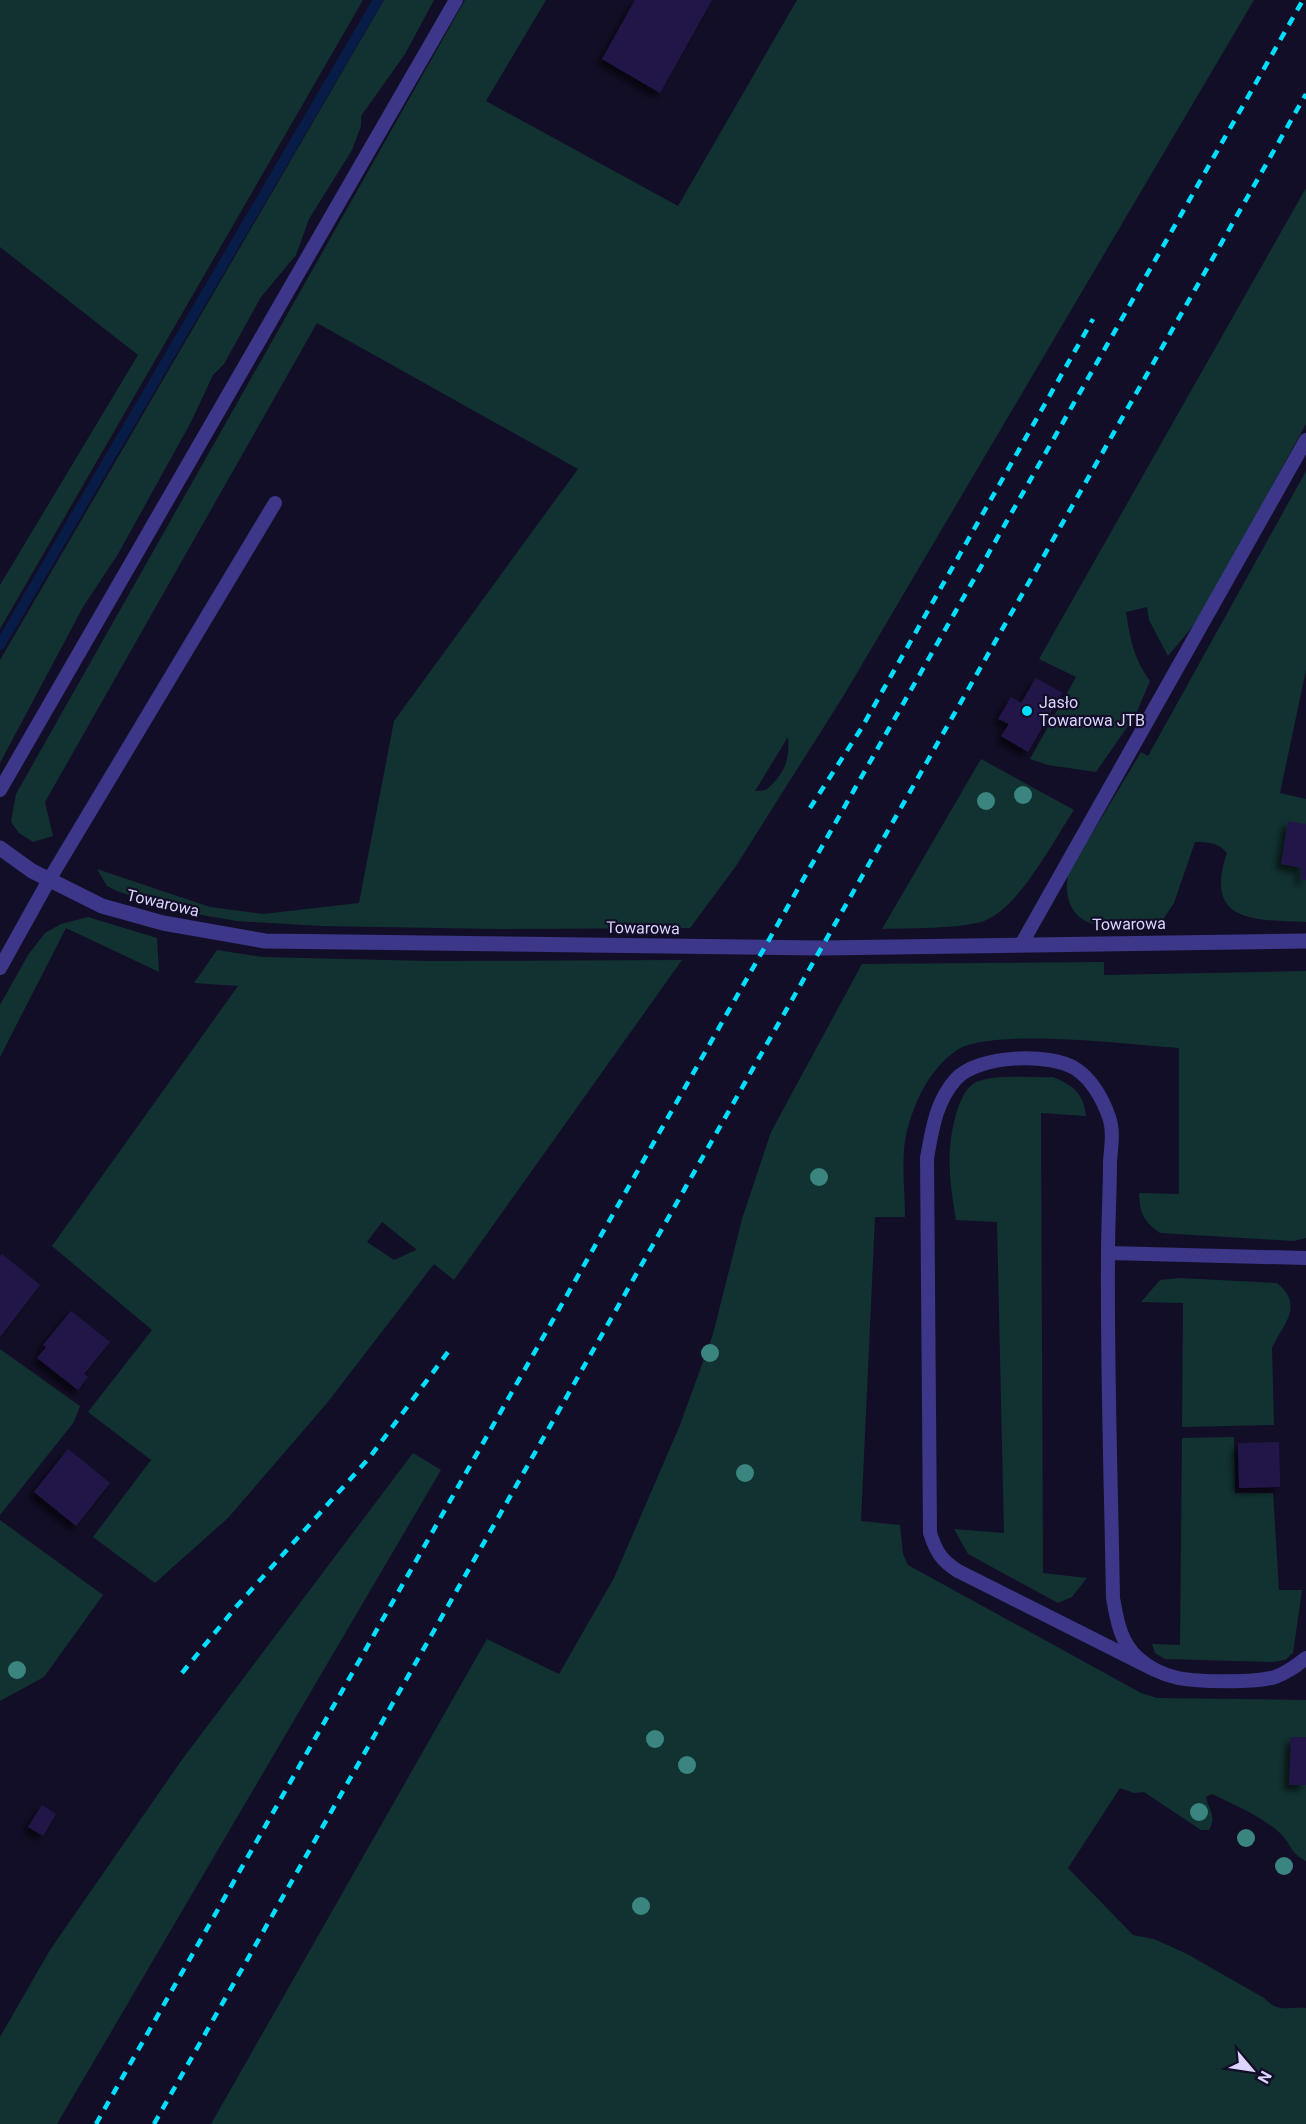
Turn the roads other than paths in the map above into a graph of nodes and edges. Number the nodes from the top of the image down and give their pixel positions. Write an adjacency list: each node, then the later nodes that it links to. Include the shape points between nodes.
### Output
1 (456, 0): 4 (lane)
2 (1306, 440): 8 (lane)
3 (275, 503): 6 (lane)
4 (0, 790)
5 (0, 848): 6 (street, Towarowa)
6 (49, 880): 8 (street, Towarowa, via 123,913 265,941 821,948); 9 (lane)
7 (1306, 941): 8 (street, Towarowa)
8 (1022, 943)
9 (0, 968)
10 (1108, 1253): 11 (lane); 13 (lane, via 1113,1598 1124,1640); 13 (lane, via 1111,1131 1100,1097 1088,1080 1064,1063 1050,1059 975,1064 957,1077 933,1122 927,1158 930,1533 934,1548 943,1562 958,1571)
11 (1306, 1258)
12 (1306, 1658): 14 (lane)
13 (1155, 1670): 14 (lane, via 1178,1678 1254,1680)
14 (1300, 1670)

